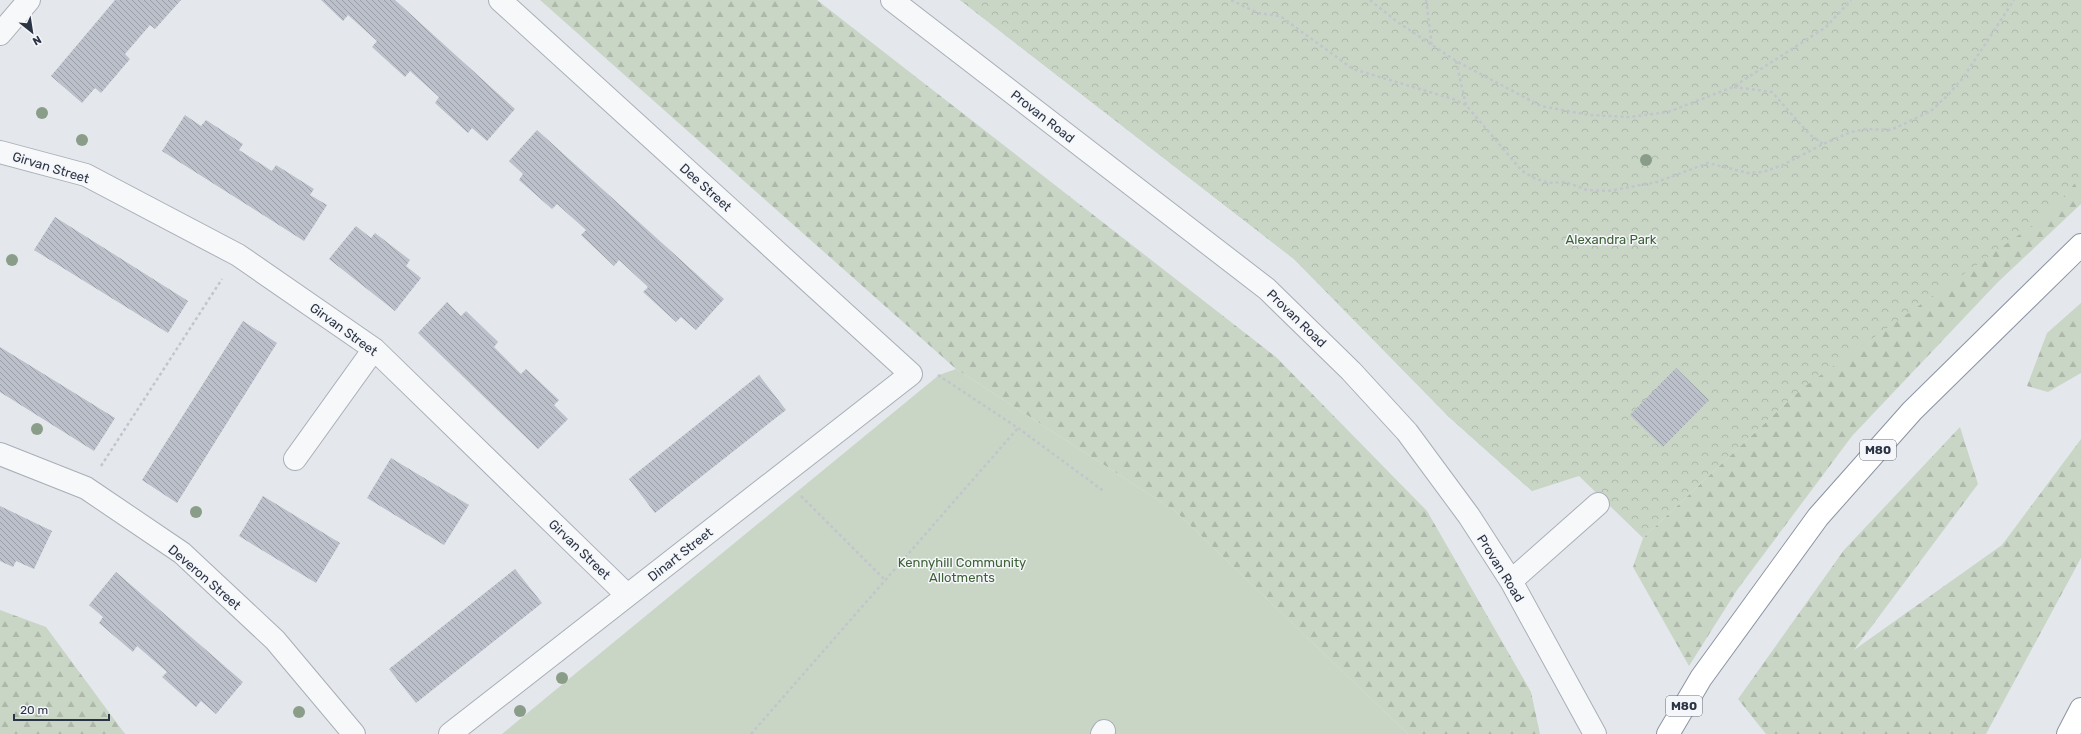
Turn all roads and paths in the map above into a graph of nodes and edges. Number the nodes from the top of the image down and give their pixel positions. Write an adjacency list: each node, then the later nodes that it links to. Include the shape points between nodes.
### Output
1 (30, 0): 9 (street)
2 (500, 0): 19 (street, Dee Street)
3 (892, 0): 28 (street, Provan Road, via 1267,289 1352,371 1407,432 1469,516)
4 (1231, 0): 13 (path, via 1258,13 1280,16 1353,69)
5 (1370, 0): 10 (path)
6 (1426, 0): 10 (path)
7 (1851, 0): 12 (path, via 1826,27)
8 (2014, 0): 14 (path, via 1963,78 1931,111 1891,130 1866,129 1851,132)
9 (0, 34)
10 (1432, 47): 11 (path)
11 (1456, 62): 12 (path, via 1541,106 1589,115 1629,118 1668,112); 13 (path)
12 (1733, 87): 14 (path, via 1772,92 1809,134)
13 (1466, 105): 14 (path, via 1522,171 1548,183 1566,182 1587,190 1608,191 1657,182 1708,163 1748,173 1763,172 1783,165)
14 (1823, 144)
15 (0, 152): 17 (street, Girvan Street, via 86,175)
16 (2081, 246): 35 (highway, M80, via 1912,411 1818,517 1700,678)
17 (238, 255): 18 (street, Girvan Street); 24 (path)
18 (374, 349): 22 (street); 29 (street, Girvan Street)
19 (911, 374): 20 (path, via 939,375); 23 (street, Dinart Street)
20 (1018, 428): 25 (path); 27 (path)
21 (0, 454): 24 (street, Deveron Street)
22 (295, 459)
23 (781, 475): 27 (path); 29 (street, Dinart Street)
24 (86, 488): 31 (street, Deveron Street, via 182,553 275,640)
25 (1104, 492)
26 (1598, 504): 28 (street)
27 (886, 581): 33 (path)
28 (1511, 581): 34 (street, Provan Road)
29 (627, 595): 32 (street, Dinart Street)
30 (2081, 709): 36 (highway)
31 (354, 734)
32 (450, 734)
33 (751, 734)
34 (1595, 734)
35 (1668, 734)
36 (2068, 734)

